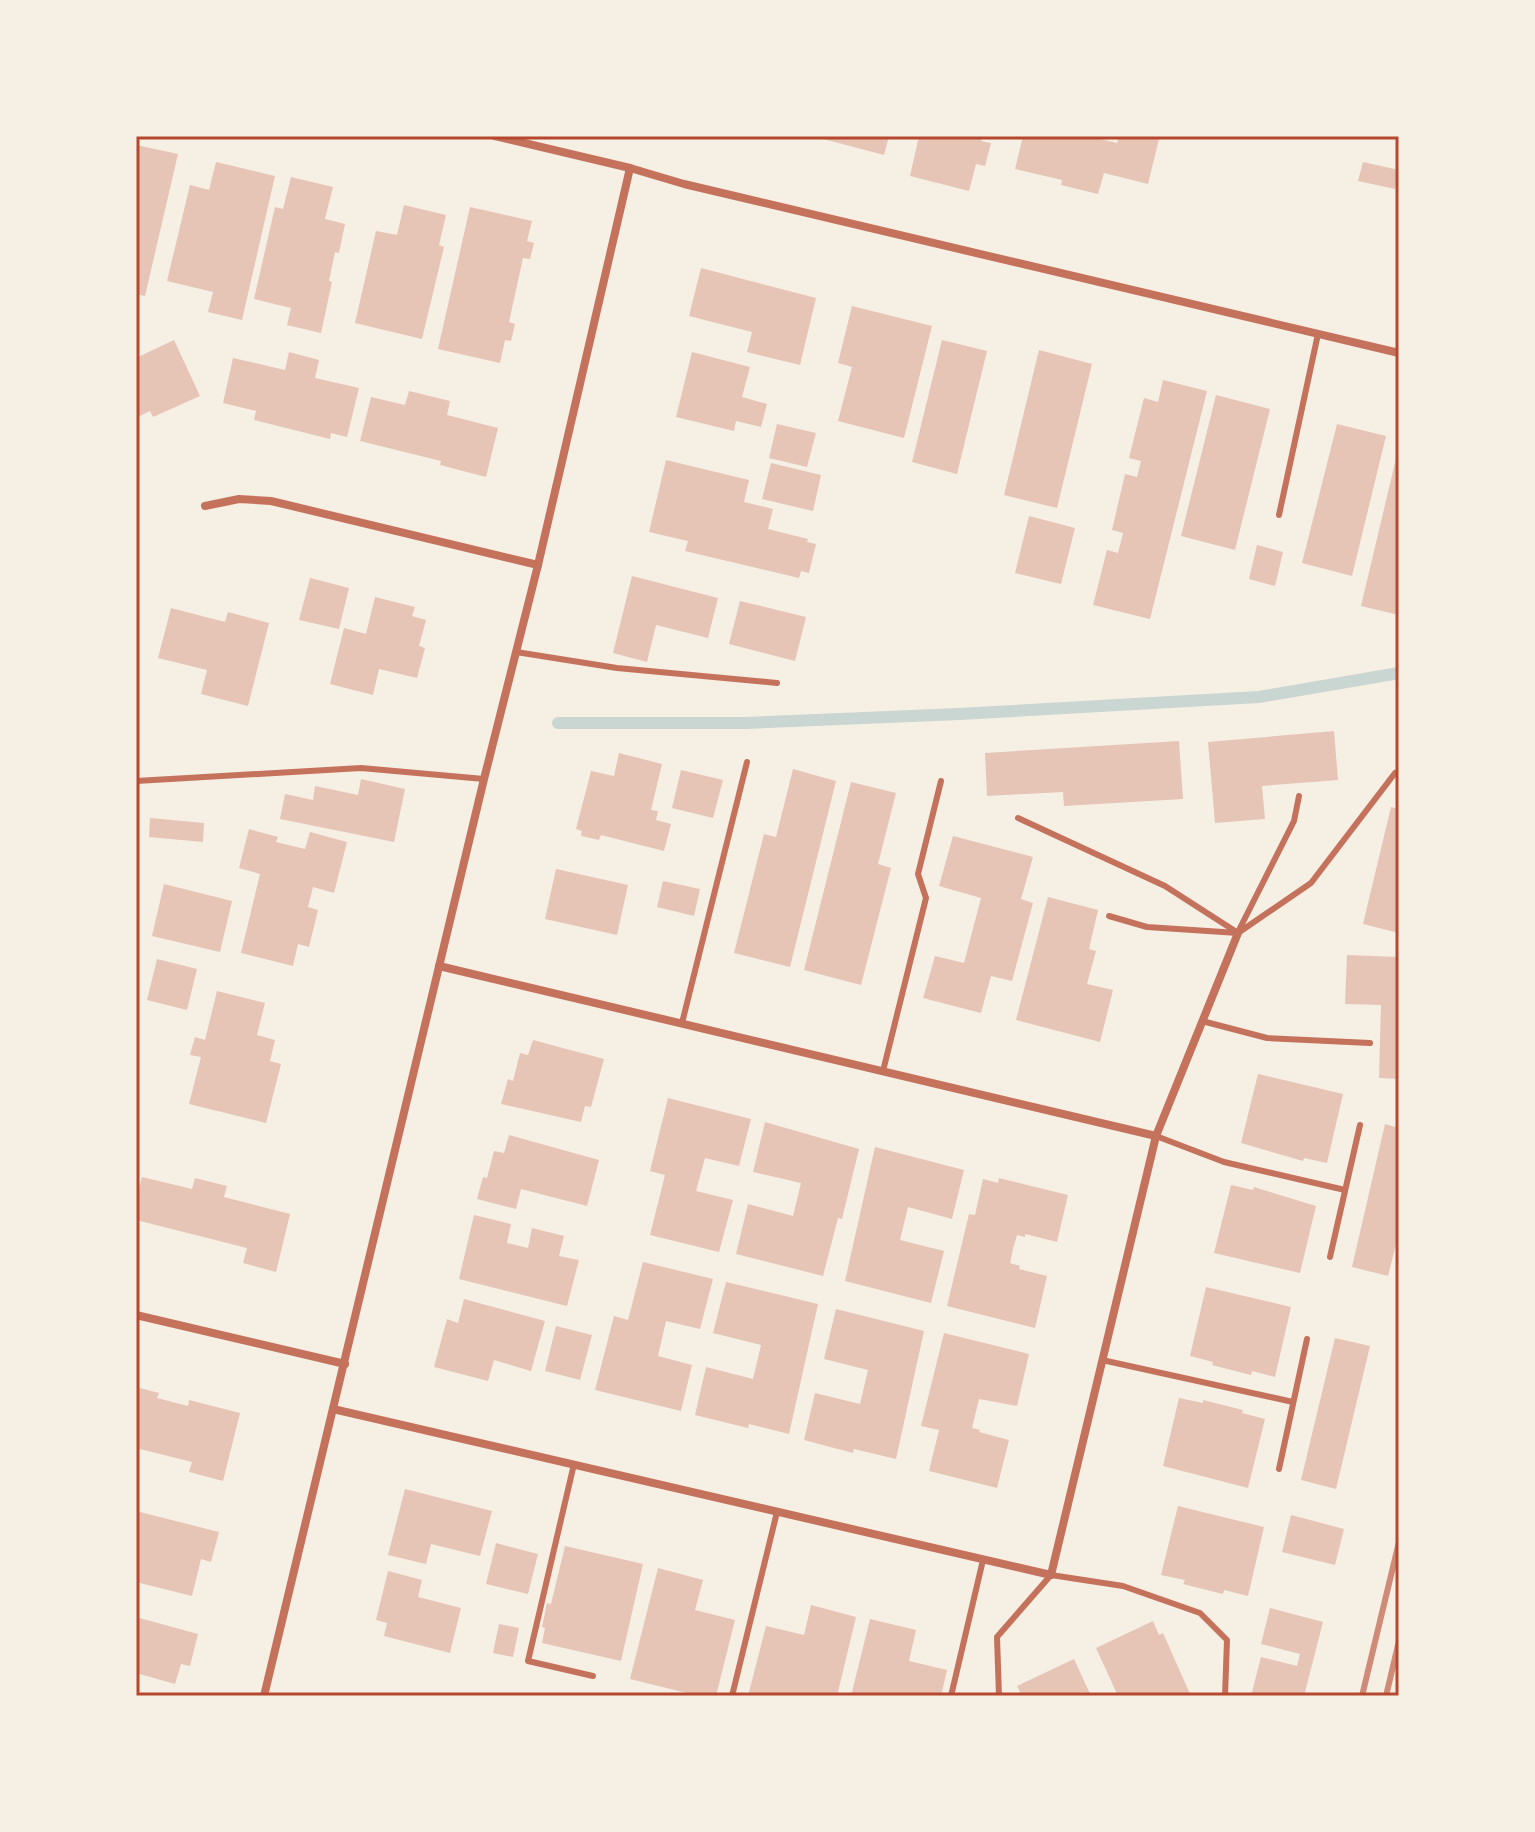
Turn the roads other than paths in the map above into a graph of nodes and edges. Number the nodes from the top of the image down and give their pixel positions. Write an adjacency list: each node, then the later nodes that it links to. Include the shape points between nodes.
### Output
1 (498, 136): 2 (street)
2 (630, 168): 3 (street); 7 (street)
3 (1318, 334): 4 (street); 6 (lane)
4 (1399, 353)
5 (205, 506): 7 (street, via 239,499 271,501)
6 (1279, 515)
7 (538, 565): 8 (street)
8 (516, 652): 9 (lane); 12 (street)
9 (777, 683)
10 (747, 762): 21 (lane)
11 (1395, 773): 18 (lane, via 1311,883)
12 (484, 779): 13 (lane, via 361,768); 19 (street)
13 (136, 781)
14 (941, 781): 23 (lane, via 918,874 926,898)
15 (1299, 796): 18 (lane, via 1294,821)
16 (1018, 818): 18 (lane, via 1165,886)
17 (1109, 916): 18 (lane, via 1147,927)
18 (1238, 933): 20 (street)
19 (439, 966): 21 (street); 31 (street)
20 (1202, 1021): 22 (lane, via 1267,1038); 25 (street)
21 (682, 1023): 23 (street)
22 (1370, 1043)
23 (883, 1071): 25 (street)
24 (1360, 1125): 26 (lane)
25 (1156, 1136): 26 (lane, via 1224,1162); 30 (street)
26 (1345, 1190): 27 (lane)
27 (1330, 1257)
28 (136, 1315): 31 (street)
29 (1307, 1339): 32 (lane)
30 (1102, 1360): 32 (lane); 38 (street)
31 (345, 1364): 33 (street)
32 (1293, 1402): 35 (lane)
33 (333, 1409): 34 (street); 40 (street)
34 (574, 1464): 36 (street); 39 (lane, via 528,1661)
35 (1279, 1469)
36 (777, 1512): 37 (street); 41 (lane)
37 (983, 1560): 38 (street); 42 (lane)
38 (1051, 1575): 43 (lane, via 997,1637); 44 (lane, via 1123,1586 1200,1613 1227,1640)
39 (593, 1676)
40 (264, 1696)
41 (732, 1696)
42 (951, 1696)
43 (999, 1696)
44 (1225, 1696)

